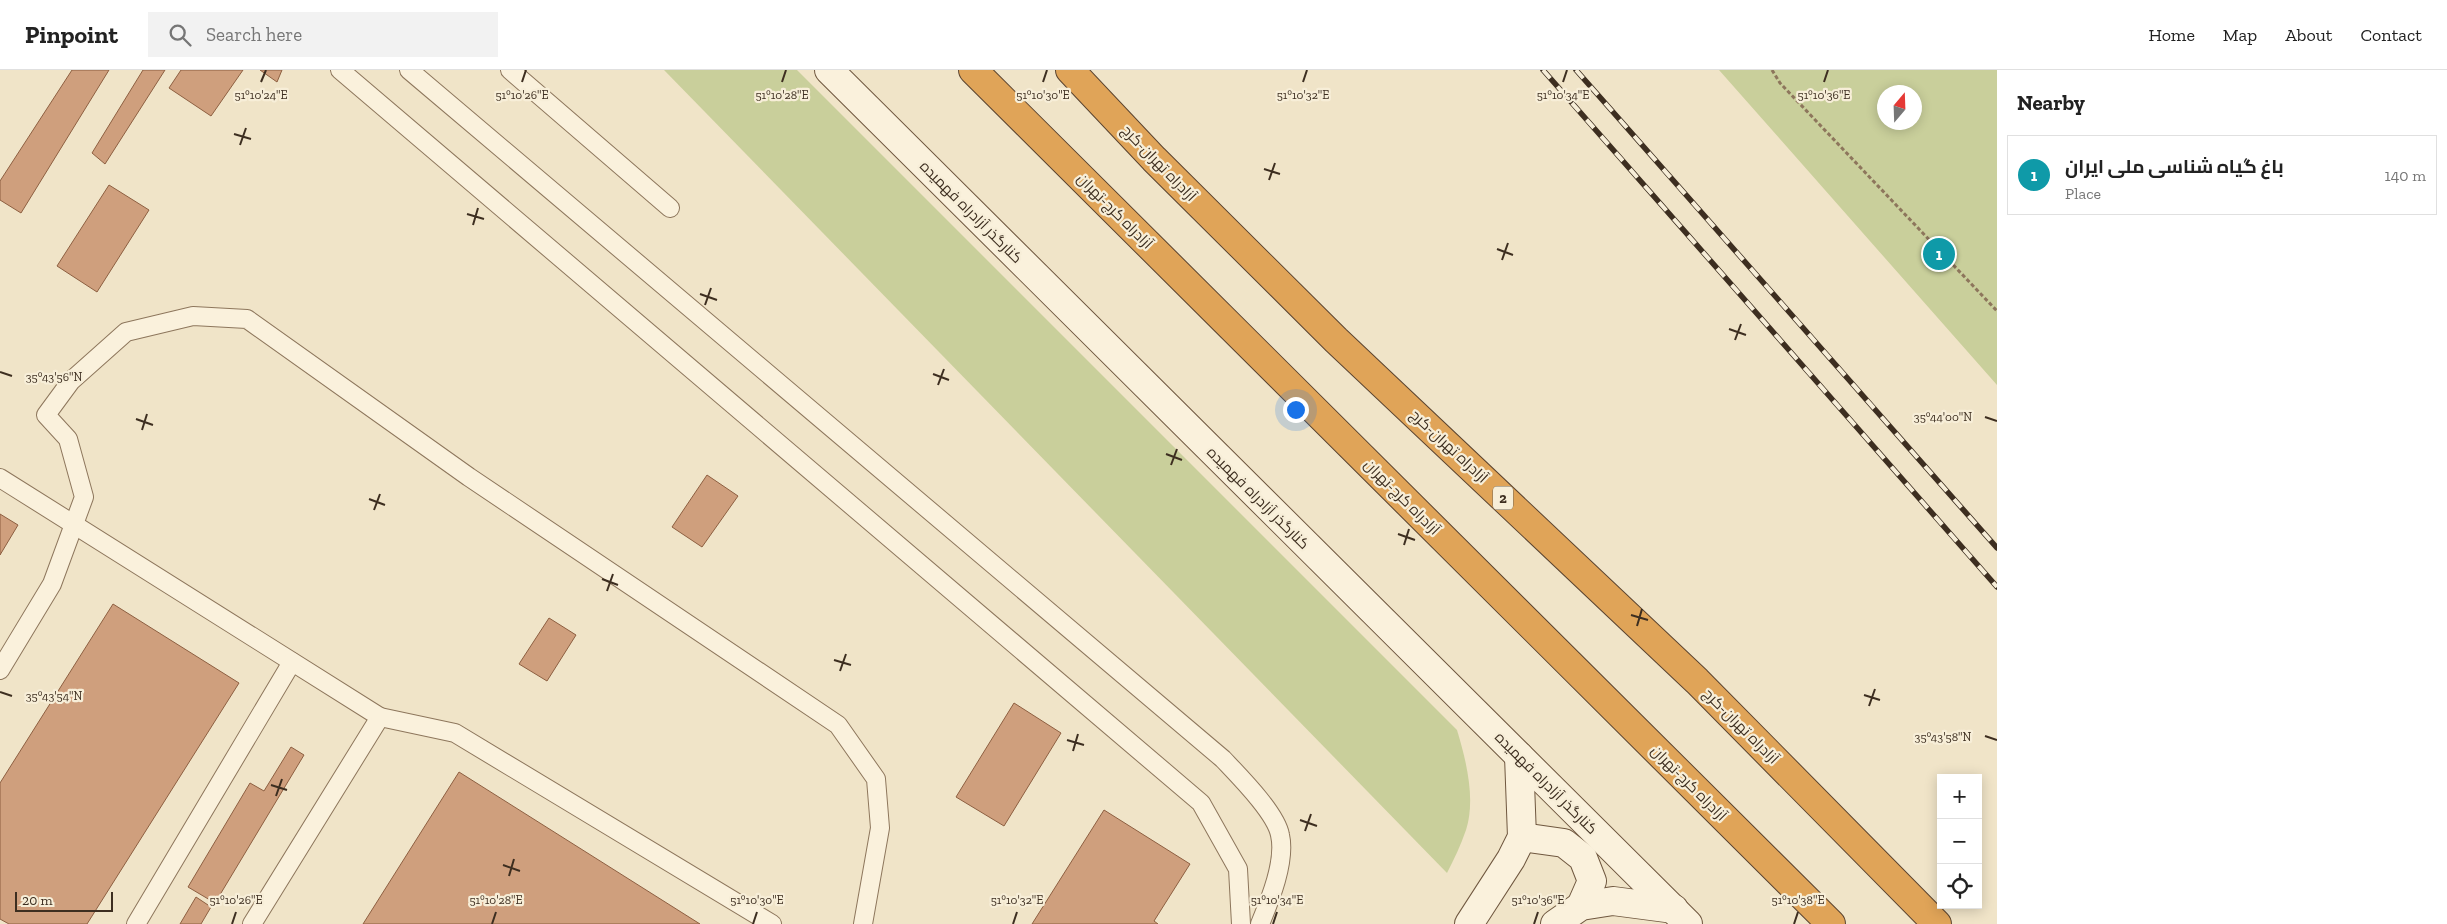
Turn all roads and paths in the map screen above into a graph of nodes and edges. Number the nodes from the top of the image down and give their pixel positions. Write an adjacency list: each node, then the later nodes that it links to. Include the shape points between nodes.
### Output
1 (340, 70): 23 (lane, via 1201,803 1238,869)
2 (410, 70): 24 (lane, via 1224,758 1261,800 1280,834 1279,868)
3 (510, 70): 8 (lane)
4 (829, 70): 15 (main road, کنارگذر آزادراه فهمیده)
5 (972, 70): 27 (highway, آزادراه کرج-تهران)
6 (1070, 70): 28 (highway, آزادراه تهران-کرج / 2, via 1154,159 1336,340 1697,681)
7 (1772, 70): 9 (path, via 1780,83)
8 (670, 208)
9 (1997, 311)
10 (0, 478): 11 (lane)
11 (74, 526): 12 (lane); 13 (lane, via 52,584); 22 (lane, via 84,497 68,439 46,415 71,381 126,332 193,316 247,319 469,477 838,725 876,779 880,828)
12 (292, 662): 14 (lane); 19 (lane)
13 (0, 670)
14 (380, 717): 20 (lane); 21 (lane, via 455,733)
15 (1520, 756): 16 (main road); 18 (main road, کنارگذر آزادراه فهمیده)
16 (1522, 837): 17 (main road, via 1564,844 1583,858 1592,881); 25 (main road)
17 (1581, 906): 18 (main road, via 1613,901); 26 (main road)
18 (1681, 917)
19 (136, 924)
20 (252, 924)
21 (772, 924)
22 (863, 924)
23 (1240, 924)
24 (1260, 924)
25 (1469, 924)
26 (1555, 924)
27 (1831, 924)
28 (1937, 924)

